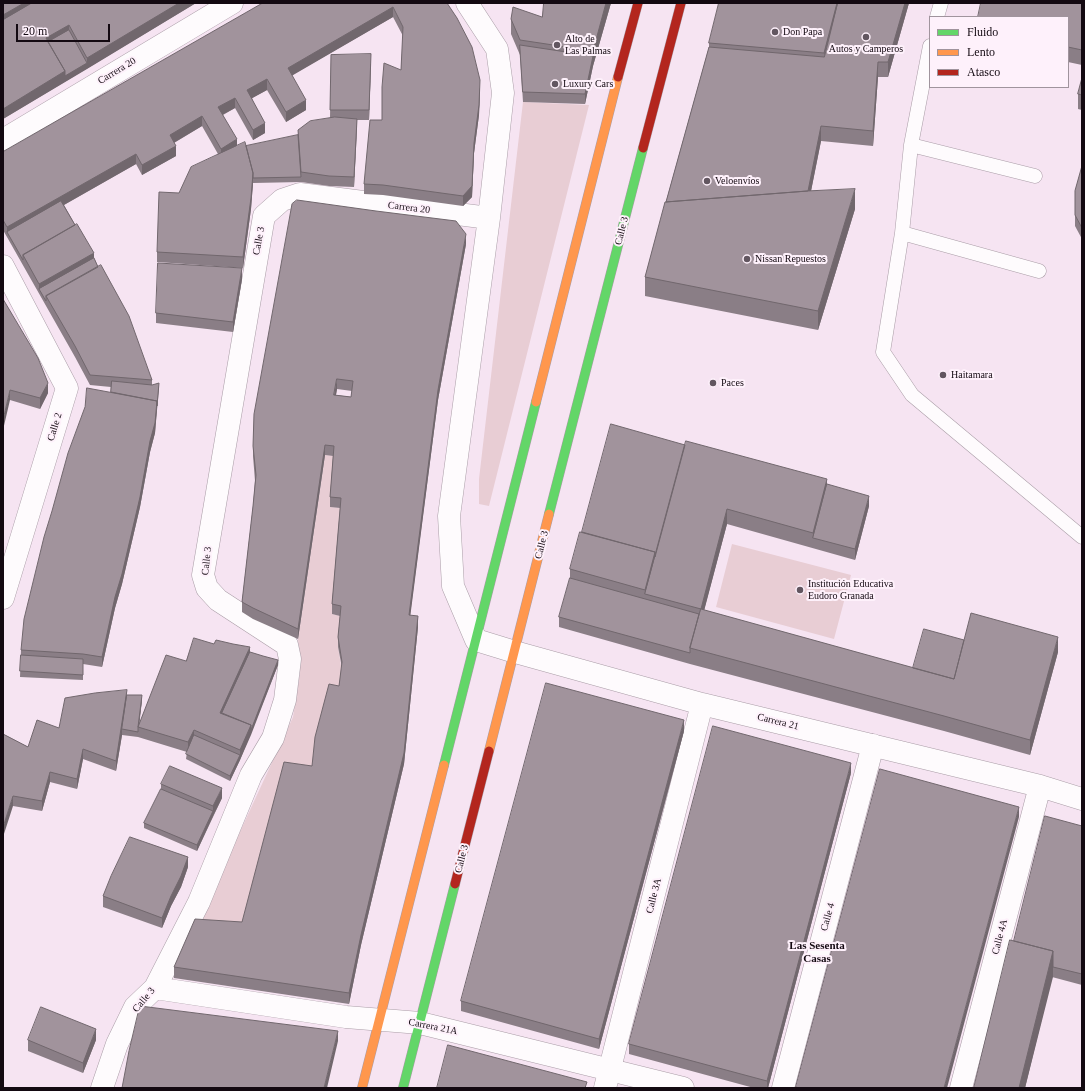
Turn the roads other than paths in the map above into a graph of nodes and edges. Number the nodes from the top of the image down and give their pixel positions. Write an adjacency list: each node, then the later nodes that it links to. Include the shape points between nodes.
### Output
1 (232, 3): 8 (street, Carrera 20)
2 (467, 3): 12 (street, via 497,49 503,93)
3 (638, 3): 18 (street)
4 (681, 3): 19 (street, Calle 3)
5 (941, 3): 6 (lane)
6 (937, 16)
7 (929, 51): 9 (lane)
8 (3, 140)
9 (911, 145): 10 (lane); 13 (lane)
10 (1035, 176)
11 (282, 200): 12 (street, Carrera 20, via 300,194); 24 (street, Calle 3, via 264,216 203,575 207,588 218,600 287,645 290,659 285,700 273,738 251,775 199,902)
12 (489, 218): 18 (street, via 449,516 453,586)
13 (902, 233): 15 (lane); 16 (lane, via 883,352 912,394)
14 (3, 266): 17 (street, Calle 2, via 67,388)
15 (1039, 271)
16 (1082, 537)
17 (3, 598)
18 (476, 640): 19 (street, Carrera 21); 25 (street)
19 (515, 652): 20 (street, Carrera 21); 26 (street, Calle 3)
20 (702, 704): 21 (street, Carrera 21); 27 (street, Calle 3A)
21 (873, 745): 22 (street, Carrera 21); 32 (street, Calle 4)
22 (1040, 786): 23 (street, Carrera 21); 33 (street, Calle 4A)
23 (1082, 799)
24 (155, 988): 25 (street, Carrera 21A); 28 (street, Calle 3, via 135,1007 117,1044)
25 (379, 1020): 26 (street, Carrera 21A); 29 (street)
26 (420, 1023): 27 (street, Carrera 21A); 30 (street, Calle 3)
27 (608, 1079): 31 (street, Carrera 21A)
28 (102, 1088)
29 (362, 1088)
30 (403, 1088)
31 (683, 1088)
32 (783, 1088)
33 (961, 1088)

